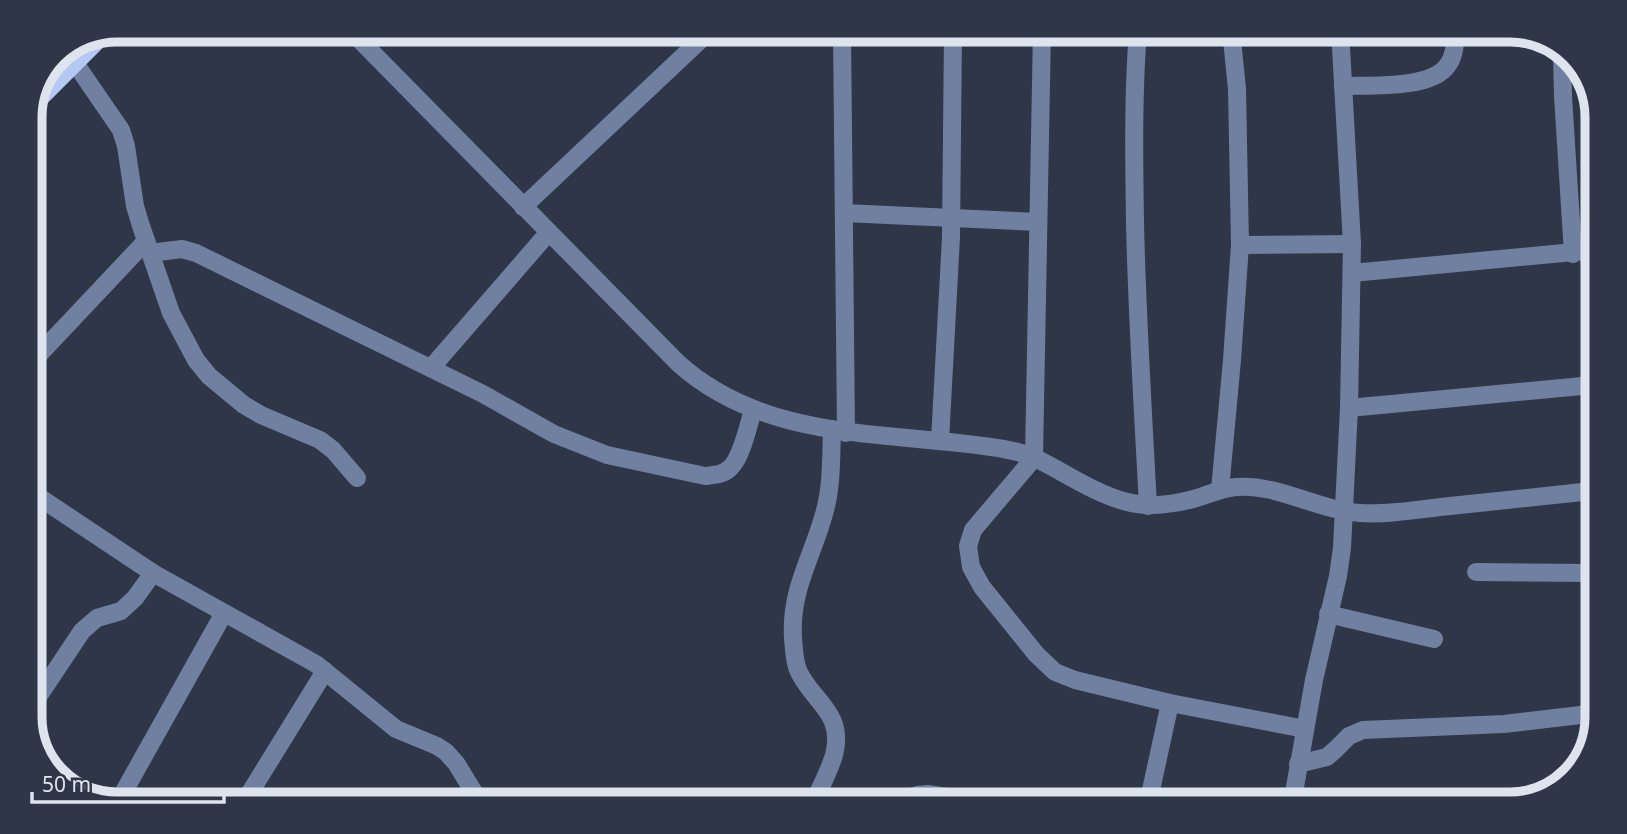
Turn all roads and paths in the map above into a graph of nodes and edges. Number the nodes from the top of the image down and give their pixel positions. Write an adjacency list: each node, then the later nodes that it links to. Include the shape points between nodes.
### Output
1 (362, 42): 15 (street)
2 (697, 42): 15 (street)
3 (842, 42): 16 (street)
4 (953, 42): 17 (street)
5 (1042, 42): 18 (street)
6 (1138, 42): 38 (street, via 1135,205)
7 (1232, 42): 21 (street)
8 (1341, 42): 13 (street)
9 (1455, 42): 13 (street, via 1448,66 1436,77)
10 (91, 47): 11 (main road)
11 (75, 63): 14 (main road); 22 (street, via 121,130)
12 (1562, 64): 24 (street)
13 (1343, 86): 20 (street)
14 (47, 91)
15 (523, 207): 19 (street)
16 (844, 214): 17 (street); 31 (street)
17 (951, 218): 18 (street); 32 (street)
18 (1038, 222): 33 (street)
19 (548, 232): 27 (street); 30 (street, via 679,364 725,397)
20 (1352, 244): 21 (street); 25 (street)
21 (1240, 245): 35 (street)
22 (148, 247): 26 (street); 27 (street, via 196,253); 34 (street, via 177,324 209,376 261,415 320,440)
23 (1585, 252): 24 (street)
24 (1573, 254): 25 (street)
25 (1352, 273): 29 (street)
26 (42, 352)
27 (431, 368): 30 (street, via 579,445 705,476 719,475 731,467)
28 (1585, 387): 29 (street)
29 (1349, 408): 39 (street)
30 (754, 410): 31 (street)
31 (839, 431): 32 (street); 55 (street, via 828,501 799,584 793,617 798,670 835,729 834,755)
32 (940, 441): 33 (street, via 1013,450)
33 (1034, 458): 38 (street, via 1108,495); 48 (street, via 973,530 968,546 976,577 1055,672)
34 (356, 478)
35 (1220, 490): 38 (street); 39 (street, via 1255,487)
36 (1585, 492): 39 (street, via 1398,512)
37 (42, 499): 41 (street)
38 (1147, 506)
39 (1344, 511): 44 (street, via 1338,576)
40 (1476, 572): 42 (street)
41 (153, 573): 43 (street); 47 (street, via 121,611 97,618 82,631)
42 (1585, 573)
43 (224, 613): 46 (street); 52 (street)
44 (1328, 614): 45 (street); 50 (street)
45 (1434, 639)
46 (325, 671): 53 (street); 54 (street, via 396,729 446,752)
47 (42, 691)
48 (1170, 703): 50 (street); 56 (street)
49 (1585, 714): 51 (street, via 1504,724 1363,730 1326,757)
50 (1305, 729): 51 (street)
51 (1298, 764): 57 (street)
52 (124, 792)
53 (250, 792)
54 (474, 792)
55 (818, 792)
56 (1151, 792)
57 (1294, 792)

